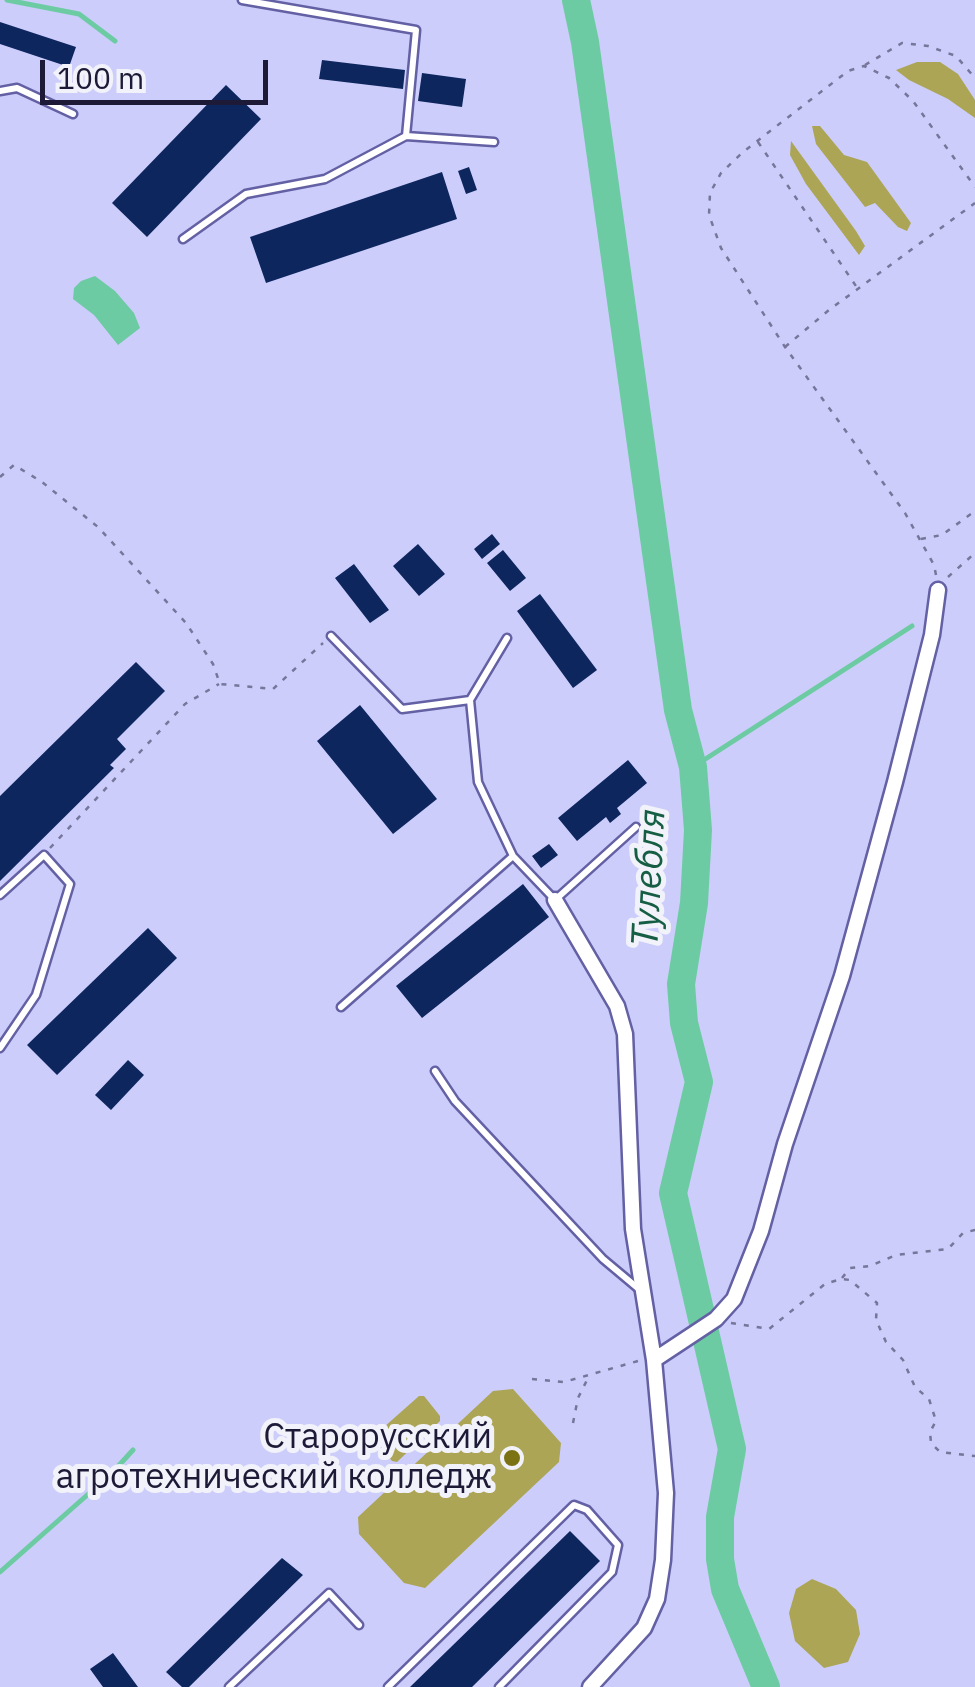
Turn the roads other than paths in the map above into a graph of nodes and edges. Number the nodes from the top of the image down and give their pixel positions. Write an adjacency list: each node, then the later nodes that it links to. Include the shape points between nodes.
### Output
1 (242, 0): 4 (lane, via 416,30)
2 (0, 91): 3 (lane, via 17,88)
3 (73, 114)
4 (406, 136): 5 (lane); 6 (lane, via 325,178 246,194)
5 (494, 142)
6 (183, 239)
7 (938, 590): 19 (street, via 932,635 842,976 761,1232 734,1299)
8 (330, 636): 10 (lane, via 402,709)
9 (508, 638): 10 (lane)
10 (470, 700): 12 (lane, via 478,782)
11 (636, 827): 14 (lane)
12 (514, 856): 14 (lane); 15 (lane)
13 (0, 895): 16 (lane, via 44,855 70,884 36,995)
14 (555, 900): 18 (street, via 617,1006 625,1034)
15 (341, 1007)
16 (0, 1048)
17 (436, 1071): 18 (lane, via 454,1101)
18 (641, 1291): 19 (street)
19 (654, 1360): 24 (street, via 666,1492 657,1599 644,1628)
20 (359, 1625): 21 (lane, via 330,1593)
21 (229, 1687)
22 (388, 1687): 23 (lane, via 574,1504 618,1546 612,1572)
23 (499, 1687)
24 (590, 1687)

